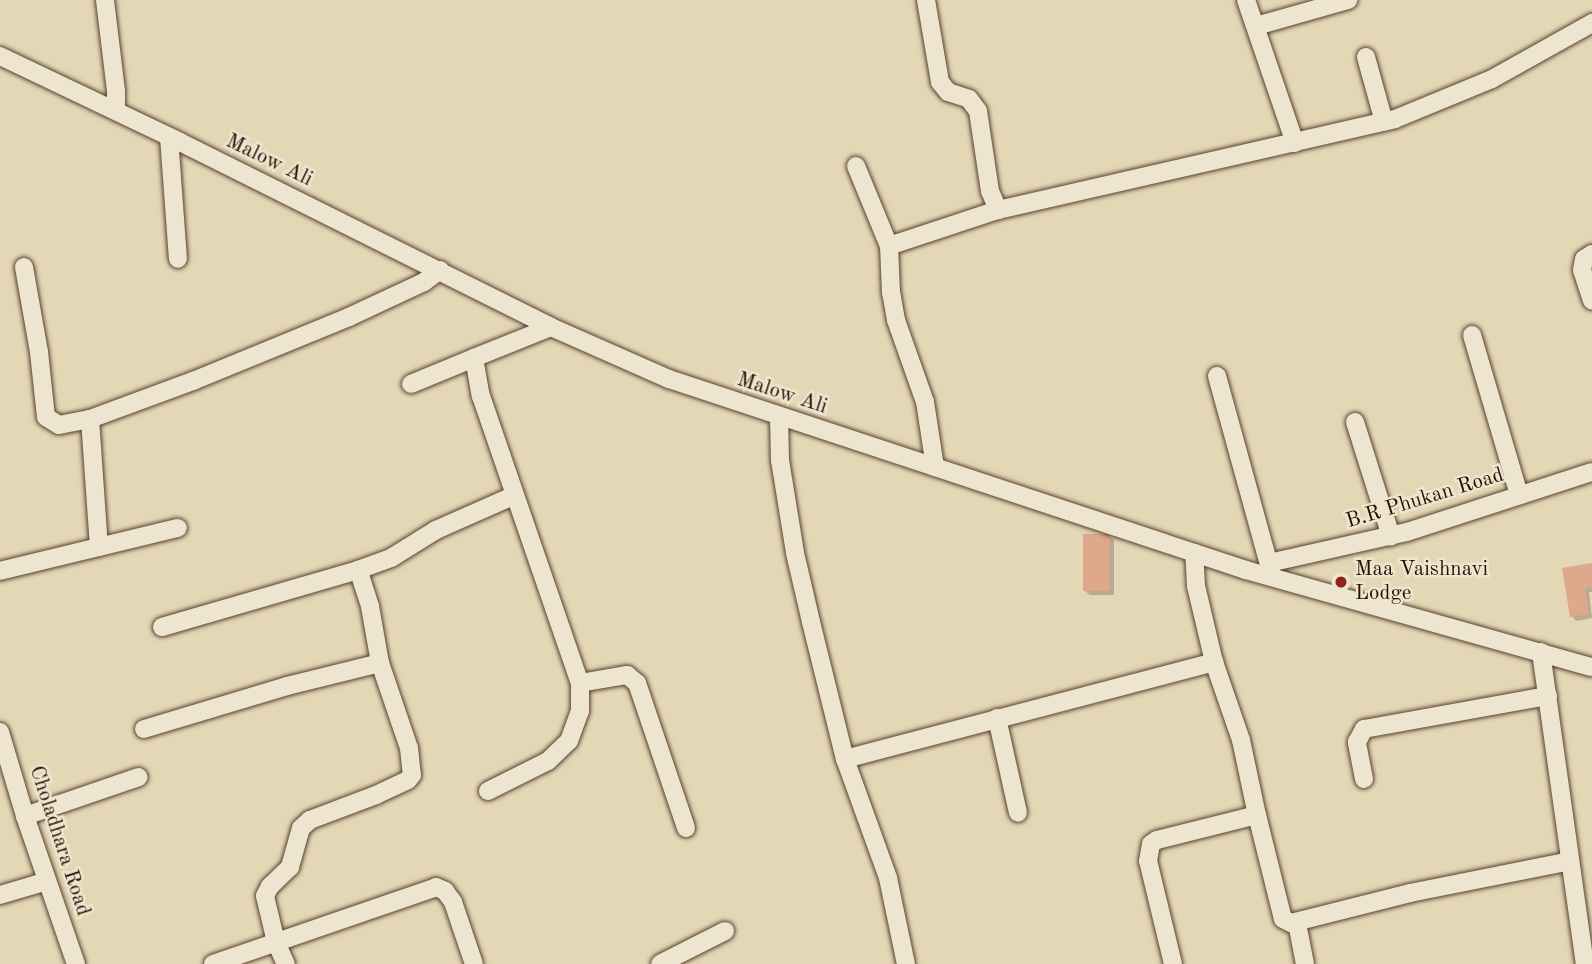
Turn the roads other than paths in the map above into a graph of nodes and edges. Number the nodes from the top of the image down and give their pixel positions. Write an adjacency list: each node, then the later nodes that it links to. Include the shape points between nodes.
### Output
1 (105, 0): 9 (street)
2 (926, 0): 14 (street, via 940,82 948,92 970,99 978,111 990,191)
3 (1246, 0): 6 (street)
4 (1348, 0): 6 (street)
5 (1592, 23): 10 (street, via 1492,79)
6 (1256, 26): 12 (street)
7 (0, 56): 9 (street, Malow Ali)
8 (1366, 57): 10 (street)
9 (116, 111): 11 (street, Malow Ali)
10 (1384, 122): 12 (street)
11 (169, 137): 17 (street); 19 (street, Malow Ali)
12 (1295, 143): 14 (street)
13 (856, 166): 15 (street)
14 (998, 210): 15 (street)
15 (889, 246): 29 (street, via 896,320 925,402)
16 (1592, 254): 20 (street, via 1584,259 1581,270)
17 (178, 259)
18 (24, 267): 27 (street, via 46,417 59,425)
19 (440, 270): 21 (street, Malow Ali); 27 (street, via 349,317)
20 (1592, 300)
21 (551, 327): 23 (street); 26 (street, Malow Ali, via 669,379)
22 (1472, 335): 32 (street)
23 (474, 358): 25 (street); 31 (street, via 481,396)
24 (1217, 376): 39 (street)
25 (411, 384)
26 (779, 417): 29 (street, Malow Ali); 50 (street, via 780,460 795,553)
27 (90, 419): 35 (street)
28 (1354, 422): 34 (street)
29 (935, 467): 36 (street, Malow Ali)
30 (1592, 472): 32 (street, B.R Phukan Road)
31 (514, 495): 38 (street); 45 (street)
32 (1519, 495): 34 (street, B.R Phukan Road)
33 (178, 528): 35 (street)
34 (1391, 536): 39 (street, B.R Phukan Road)
35 (99, 547): 37 (street)
36 (1194, 553): 39 (street, Malow Ali); 42 (street, via 1196,586)
37 (0, 570)
38 (358, 570): 40 (street); 43 (street)
39 (1271, 570): 41 (street, Malow Ali)
40 (162, 627)
41 (1541, 652): 44 (street, Malow Ali); 46 (street)
42 (1214, 662): 47 (street); 56 (street, via 1241,740)
43 (380, 663): 48 (street); 64 (street, via 409,748 412,775 305,822 290,867 265,896)
44 (1592, 667)
45 (580, 683): 54 (street, via 580,710 569,741 548,761); 58 (street, via 626,674 637,682)
46 (1548, 696): 53 (street, via 1364,729 1357,743); 59 (street)
47 (997, 718): 50 (street); 55 (street)
48 (144, 729)
49 (0, 732): 51 (street, Choladhara Road)
50 (845, 759): 71 (street, via 888,877)
51 (5, 766): 57 (street, Choladhara Road)
52 (139, 777): 57 (street)
53 (1364, 779)
54 (488, 791)
55 (1018, 813)
56 (1257, 815): 62 (street, via 1283,919); 72 (street, via 1151,844 1148,861)
57 (24, 816): 60 (street, Choladhara Road)
58 (686, 828)
59 (1570, 861): 62 (street, via 1410,893); 65 (street)
60 (47, 881): 61 (street); 66 (street, Choladhara Road)
61 (0, 895)
62 (1297, 923): 73 (street)
63 (725, 931): 70 (street)
64 (276, 942): 67 (street); 68 (street); 69 (street, via 436,887 453,902)
65 (1587, 958)
66 (76, 964)
67 (213, 964)
68 (286, 964)
69 (474, 964)
70 (660, 964)
71 (906, 964)
72 (1173, 964)
73 (1305, 964)

